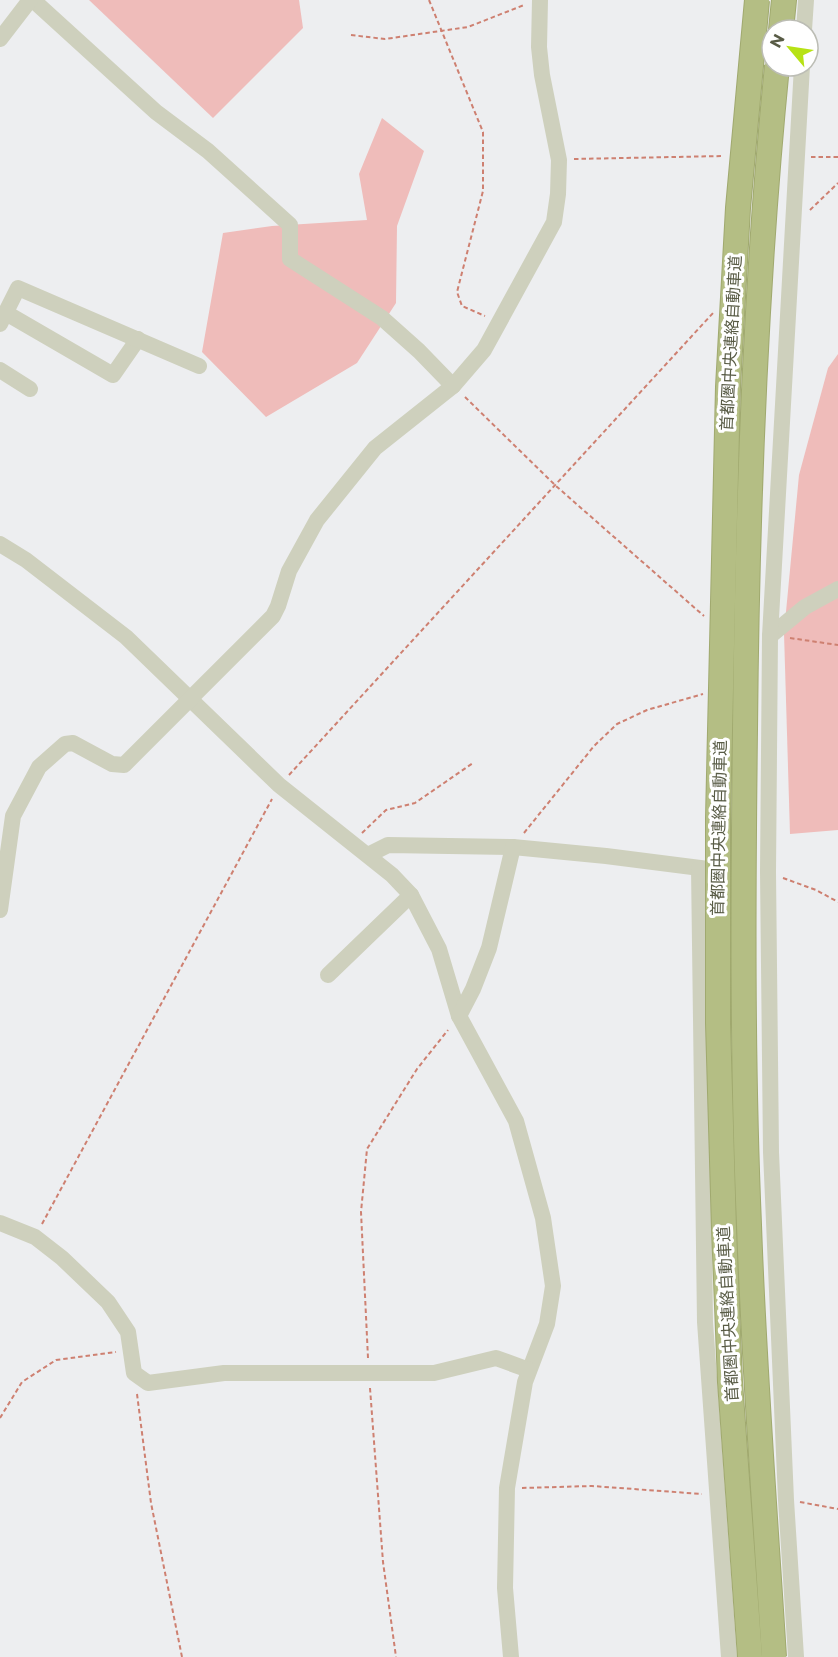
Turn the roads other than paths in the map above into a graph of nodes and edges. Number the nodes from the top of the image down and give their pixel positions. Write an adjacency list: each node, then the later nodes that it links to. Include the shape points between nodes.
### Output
1 (31, 0): 8 (street); 15 (street, via 290,225 290,259 382,318)
2 (757, 0): 33 (highway, 首都圏中央連絡自動車道, bridge, via 738,208 728,387 718,818 723,1217 730,1382)
3 (784, 0): 6 (highway)
4 (806, 0): 7 (street)
5 (534, 2): 15 (street, via 542,75 559,160 554,222 484,350)
6 (782, 18)
7 (805, 18)
8 (0, 39)
9 (776, 78): 34 (highway, 首都圏中央連絡自動車道, bridge, via 754,378 746,589 743,999 749,1229)
10 (801, 78): 19 (street)
11 (3, 319): 12 (street, via 18,288); 12 (street, via 113,375)
12 (138, 339): 13 (street)
13 (199, 366)
14 (0, 370): 16 (street)
15 (453, 386): 20 (street, via 375,448 317,520 289,571 273,616)
16 (30, 389)
17 (0, 544): 20 (street, via 126,637)
18 (838, 589): 19 (street, via 806,607)
19 (770, 636): 24 (street)
20 (190, 700): 22 (street, via 279,785); 26 (street, via 124,765 112,764 73,743 65,744 39,768 13,816)
21 (513, 847): 22 (street, via 388,845); 23 (street); 28 (street, via 489,948)
22 (368, 855): 25 (street)
23 (699, 868): 24 (street); 32 (street, via 705,1322)
24 (768, 872): 35 (street, via 771,1152)
25 (411, 896): 27 (street); 28 (street, via 439,949)
26 (0, 910)
27 (328, 975)
28 (459, 1016): 30 (street, via 516,1121 543,1218 553,1286 547,1324)
29 (0, 1223): 30 (street, via 35,1238 108,1302 128,1332 134,1373 148,1383 224,1373 434,1373 496,1358)
30 (529, 1370): 31 (street, via 507,1488 505,1588)
31 (511, 1657)
32 (729, 1657)
33 (750, 1657)
34 (774, 1657)
35 (796, 1657)

